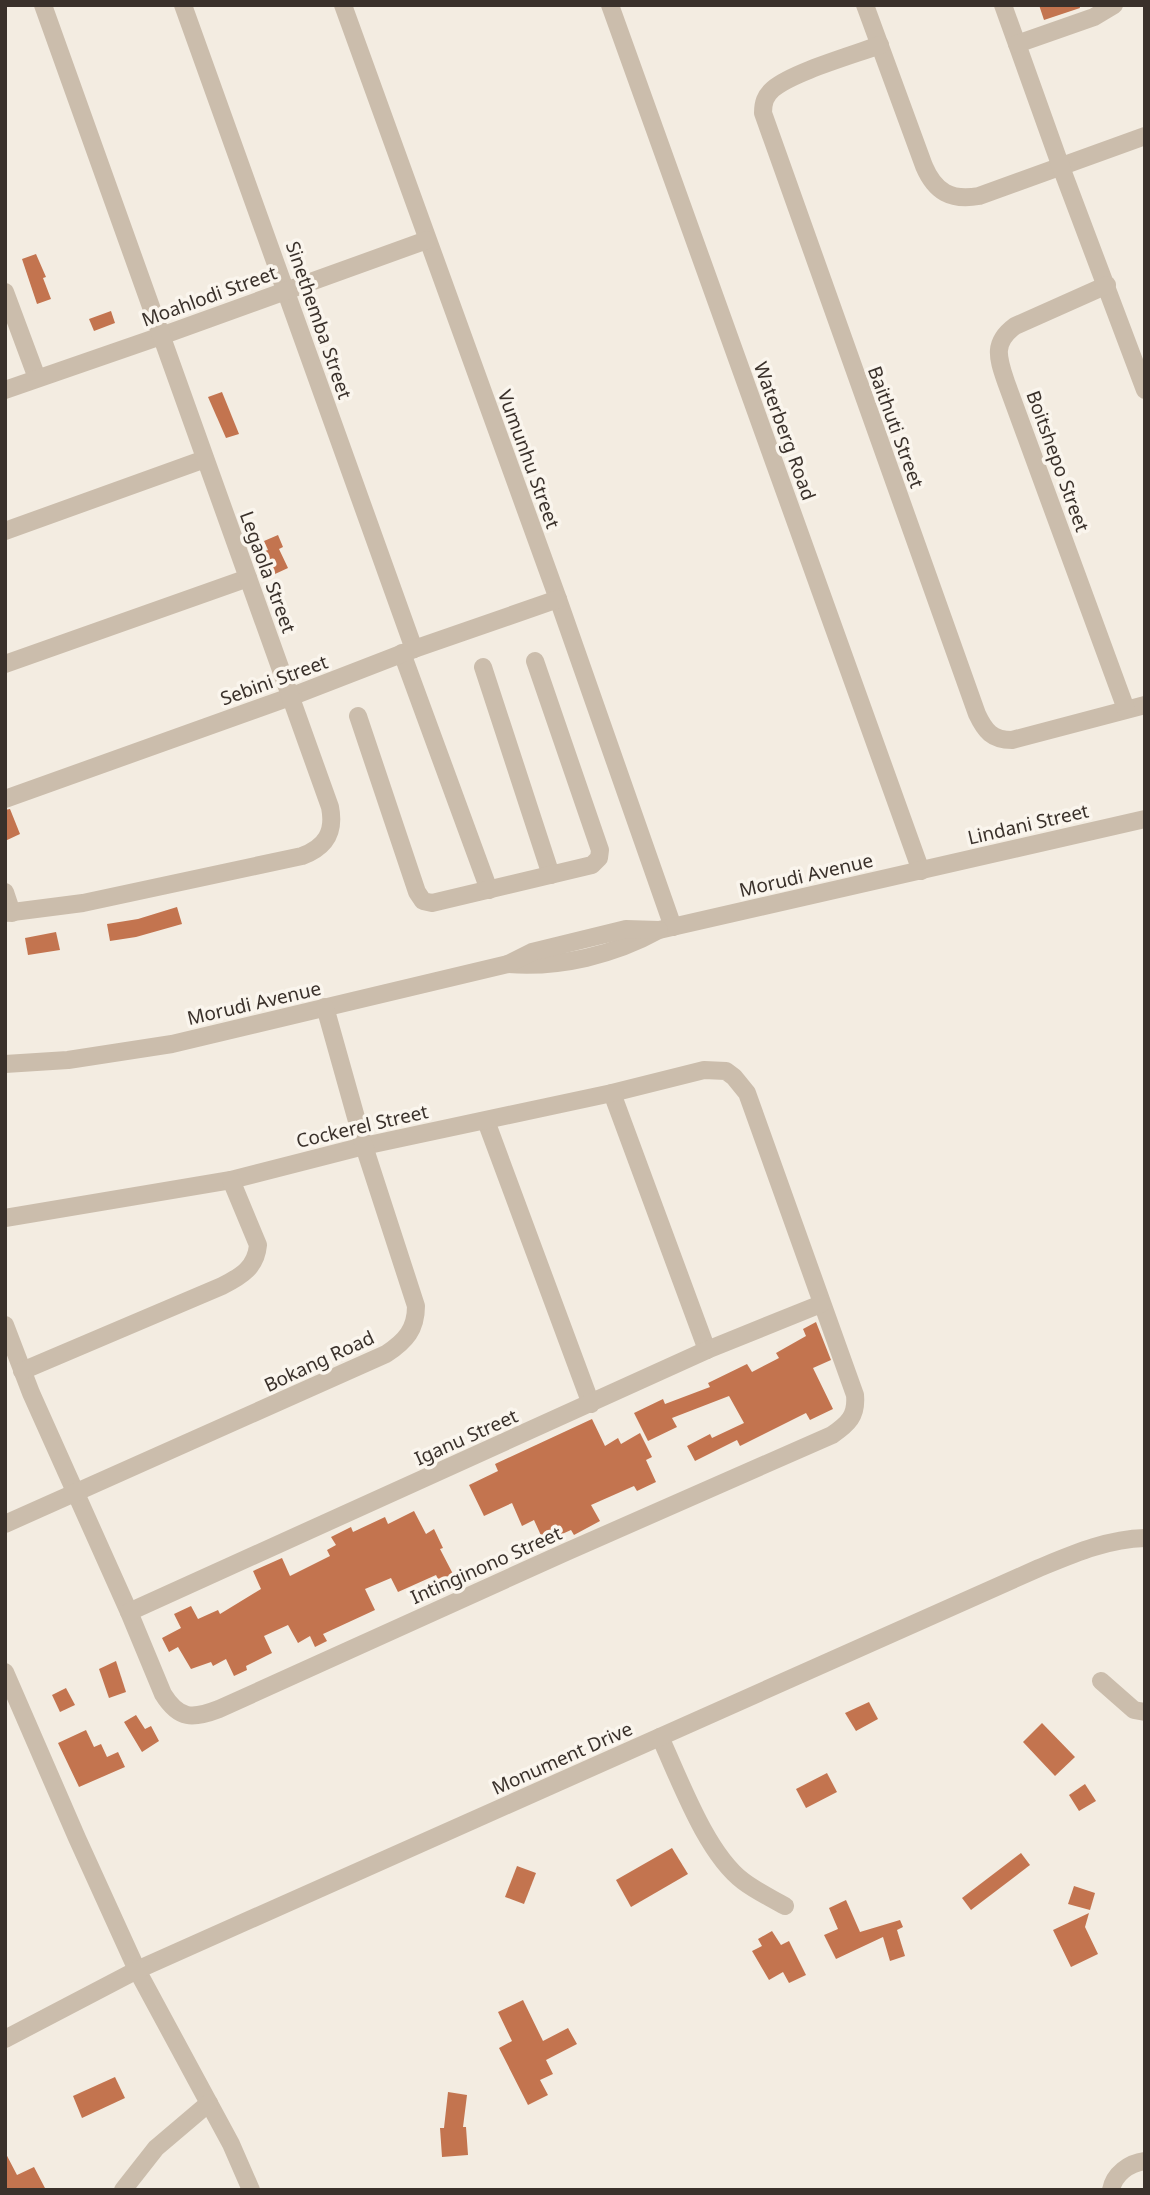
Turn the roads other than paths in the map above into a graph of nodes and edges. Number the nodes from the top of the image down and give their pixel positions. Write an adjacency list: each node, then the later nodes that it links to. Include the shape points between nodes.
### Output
1 (43, 5): 16 (street, Legaola Street)
2 (183, 5): 14 (street, Sinethemba Street)
3 (343, 5): 12 (street, Vumunhu Street)
4 (610, 5): 34 (street, Waterberg Road)
5 (865, 5): 9 (street)
6 (1003, 5): 8 (street)
7 (1114, 5): 8 (street, via 1094,17)
8 (1017, 44): 11 (street)
9 (880, 45): 11 (street, via 924,166 943,194 979,196); 30 (street, Baithuti Street, via 785,81 767,95 763,113 977,714 993,737 1012,740)
10 (1145, 136): 11 (street)
11 (1061, 167): 13 (street)
12 (426, 240): 14 (street, Moahlodi Street); 23 (street, Vumunhu Street)
13 (1107, 285): 19 (street); 30 (street, Boitshepo Street, via 1015,326 1006,332 998,350)
14 (286, 290): 16 (street, Moahlodi Street); 24 (street, Sinethemba Street)
15 (5, 292): 17 (street)
16 (161, 336): 17 (street, Moahlodi Street); 20 (street, Legaola Street)
17 (37, 378): 18 (street, Moahlodi Street)
18 (5, 390)
19 (1145, 390)
20 (205, 458): 21 (street); 22 (street, Legaola Street)
21 (5, 531)
22 (248, 578): 26 (street); 28 (street, Legaola Street)
23 (558, 599): 24 (street, Sebini Street); 39 (street, Vumunhu Street)
24 (408, 651): 28 (street, Sebini Street); 36 (street, Sinethemba Street)
25 (535, 661): 35 (street, via 600,850 592,865)
26 (5, 664)
27 (483, 667): 35 (street)
28 (290, 697): 32 (street, Sebini Street); 38 (street, Legaola Street, via 330,807 332,828 320,847 302,856 83,903)
29 (1145, 705): 30 (street, Baithuti Street)
30 (1126, 709)
31 (358, 716): 36 (street, via 424,901)
32 (5, 799)
33 (1145, 819): 34 (street, Lindani Street)
34 (921, 871): 39 (street, Morudi Avenue)
35 (551, 875): 36 (street)
36 (489, 890)
37 (5, 892): 38 (street)
38 (8, 913)
39 (666, 929): 40 (street, Morudi Avenue, via 632,945 585,957 537,966 509,964)
40 (325, 1007): 41 (street, Morudi Avenue, via 128,1052); 45 (street, Bokang Road)
41 (5, 1065)
42 (726, 1071): 43 (street, Cockerel Street, via 704,1070); 48 (street, Intinginono Street, via 747,1093)
43 (612, 1093): 44 (street, Cockerel Street); 50 (street)
44 (486, 1121): 45 (street, Cockerel Street); 52 (street)
45 (364, 1146): 46 (street, Cockerel Street); 53 (street, Bokang Road, via 416,1306 408,1337 386,1354)
46 (231, 1180): 47 (street, Cockerel Street); 51 (street, via 258,1245 247,1271 222,1286)
47 (5, 1218)
48 (821, 1304): 50 (street, Iganu Street); 56 (street, Intinginono Street, via 855,1395 854,1414 843,1428 219,1709 195,1716 178,1712 170,1704)
49 (5, 1325): 51 (street, Intinginono Street)
50 (707, 1350): 52 (street, Iganu Street)
51 (22, 1371): 53 (street, Intinginono Street)
52 (591, 1404): 56 (street, Iganu Street)
53 (76, 1492): 54 (street, Bokang Road); 56 (street, Intinginono Street)
54 (5, 1524)
55 (1145, 1538): 60 (street, Monument Drive, via 1065,1557)
56 (130, 1612)
57 (5, 1672): 62 (street)
58 (1101, 1681): 59 (street, via 1134,1710)
59 (1145, 1712)
60 (660, 1737): 61 (street, via 716,1851 743,1881); 62 (street, Monument Drive)
61 (785, 1906)
62 (136, 1970): 63 (street, Monument Drive); 64 (street)
63 (5, 2039)
64 (209, 2103): 66 (street, via 156,2148); 67 (street)
65 (1145, 2161): 68 (street, via 1118,2174)
66 (123, 2190)
67 (251, 2190)
68 (1111, 2190)

